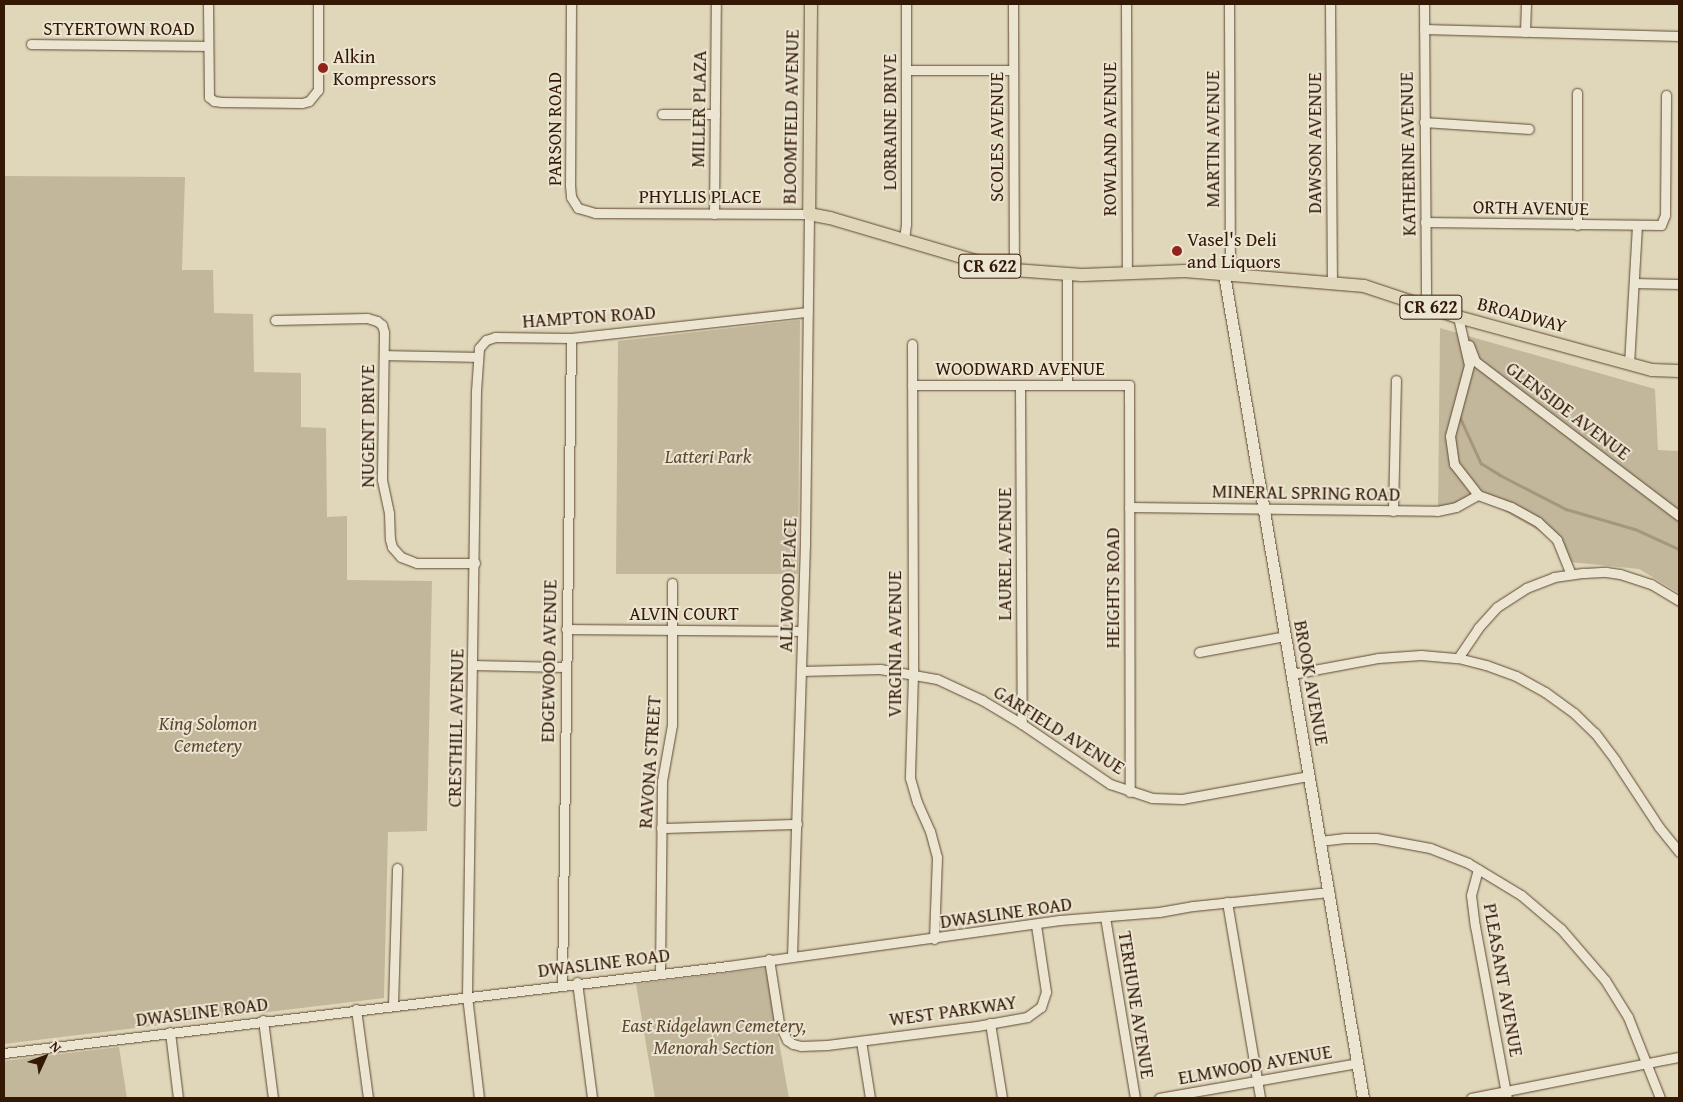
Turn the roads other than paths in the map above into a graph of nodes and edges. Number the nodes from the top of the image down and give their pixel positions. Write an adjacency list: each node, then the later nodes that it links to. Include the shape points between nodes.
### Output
1 (208, 4): 17 (street)
2 (318, 4): 17 (street, via 318,90 310,101 214,101 209,97)
3 (571, 4): 26 (street, PARSON ROAD, via 571,197 578,208 586,212)
4 (716, 4): 23 (street, MILLER PLAZA)
5 (811, 4): 28 (main road, BLOOMFIELD AVENUE)
6 (906, 4): 18 (street, LORRAINE DRIVE)
7 (1014, 4): 19 (street, SCOLES AVENUE)
8 (1126, 4): 35 (street, ROWLAND AVENUE)
9 (1229, 4): 36 (street, MARTIN AVENUE)
10 (1330, 4): 38 (street, DAWSON AVENUE)
11 (1424, 4): 13 (street, KATHERINE AVENUE)
12 (1526, 4): 14 (street)
13 (1424, 29): 14 (street); 24 (street, KATHERINE AVENUE)
14 (1525, 32): 15 (street)
15 (1679, 36)
16 (31, 44): 17 (street, STYERTOWN ROAD)
17 (208, 46)
18 (907, 70): 19 (street); 32 (street, LORRAINE DRIVE)
19 (1014, 70): 33 (street, SCOLES AVENUE)
20 (1577, 93): 30 (street)
21 (1666, 95): 31 (street, ORTH AVENUE, via 1665,219 1661,226)
22 (662, 114): 23 (street)
23 (715, 114): 27 (street, MILLER PLAZA)
24 (1424, 122): 25 (street); 29 (street, KATHERINE AVENUE)
25 (1529, 129)
26 (622, 213): 27 (street, PHYLLIS PLACE)
27 (714, 214): 28 (street, PHYLLIS PLACE)
28 (809, 214): 32 (main road, BLOOMFIELD AVENUE / CR 622); 42 (street, ALLWOOD PLACE)
29 (1425, 222): 30 (street, ORTH AVENUE); 41 (street, KATHERINE AVENUE)
30 (1577, 225): 31 (street, ORTH AVENUE)
31 (1637, 226): 39 (street)
32 (904, 240): 33 (main road, BLOOMFIELD AVENUE / CR 622)
33 (1014, 270): 37 (main road, BLOOMFIELD AVENUE / CR 622)
34 (1178, 271): 35 (main road, BLOOMFIELD AVENUE / CR 622); 36 (main road, BROADWAY / CR 622)
35 (1126, 273): 37 (main road, BLOOMFIELD AVENUE / CR 622)
36 (1227, 274): 38 (main road, BROADWAY / CR 622); 58 (main road, BROOK AVENUE)
37 (1067, 275): 54 (street)
38 (1332, 282): 41 (main road, BROADWAY / CR 622, via 1364,286)
39 (1634, 283): 40 (street); 49 (street)
40 (1679, 284)
41 (1426, 305): 43 (main road, BROADWAY / CR 622)
42 (808, 312): 45 (street, HAMPTON ROAD); 67 (street, ALLWOOD PLACE)
43 (1458, 316): 49 (main road, BROADWAY / CR 622); 56 (street, via 1469,365 1450,436 1454,464); 60 (street, GLENSIDE AVENUE, via 1475,361)
44 (275, 320): 47 (street, NUGENT DRIVE, via 372,319 382,326 384,332)
45 (571, 338): 48 (street, HAMPTON ROAD, via 495,337 486,340 479,348); 65 (street, EDGEWOOD AVENUE)
46 (912, 344): 52 (street, VIRGINIA AVENUE)
47 (384, 355): 48 (street); 61 (street, NUGENT DRIVE, via 382,480 392,547 401,557 417,563)
48 (478, 357): 61 (street, CRESTHILL AVENUE)
49 (1629, 364): 50 (main road, BROADWAY / CR 622)
50 (1679, 372)
51 (1396, 380): 59 (street)
52 (912, 385): 53 (street, WOODWARD AVENUE); 74 (street, VIRGINIA AVENUE)
53 (1020, 385): 54 (street, WOODWARD AVENUE); 76 (street, LAUREL AVENUE)
54 (1067, 385): 55 (street, WOODWARD AVENUE)
55 (1129, 385): 57 (street, HEIGHTS ROAD)
56 (1478, 495): 59 (street, MINERAL SPRING ROAD, via 1456,507 1437,511); 62 (street, via 1538,522 1557,540)
57 (1129, 507): 58 (street, MINERAL SPRING ROAD); 78 (street, HEIGHTS ROAD)
58 (1264, 509): 59 (street, MINERAL SPRING ROAD); 68 (main road, BROOK AVENUE)
59 (1394, 510)
60 (1677, 513)
61 (474, 563): 71 (street, CRESTHILL AVENUE)
62 (1571, 574): 64 (street, via 1606,572 1634,578); 70 (street, via 1540,582 1510,596 1488,616)
63 (672, 583): 66 (street, RAVONA STREET)
64 (1679, 601)
65 (566, 629): 66 (street, ALVIN COURT); 72 (street, EDGEWOOD AVENUE)
66 (673, 630): 67 (street, ALVIN COURT); 80 (street, RAVONA STREET, via 672,726 662,781)
67 (802, 631): 73 (street, ALLWOOD PLACE)
68 (1285, 636): 69 (street); 75 (main road, BROOK AVENUE)
69 (1198, 652)
70 (1458, 658): 75 (street, via 1421,655 1378,658); 82 (street, via 1516,676 1545,692 1586,724 1616,760)
71 (472, 665): 72 (street); 95 (street, CRESTHILL AVENUE)
72 (565, 667): 94 (street, EDGEWOOD AVENUE)
73 (801, 671): 74 (street, GARFIELD AVENUE, via 880,669); 79 (street, ALLWOOD PLACE)
74 (913, 674): 76 (street, GARFIELD AVENUE, via 952,685); 89 (street, VIRGINIA AVENUE, via 910,778 937,857)
75 (1292, 674): 77 (main road, BROOK AVENUE)
76 (1022, 724): 78 (street, GARFIELD AVENUE, via 1110,784)
77 (1309, 776): 78 (street, GARFIELD AVENUE, via 1182,799 1152,798); 81 (main road, BROOK AVENUE)
78 (1130, 792)
79 (797, 824): 80 (street); 90 (street, ALLWOOD PLACE)
80 (661, 828): 92 (street, RAVONA STREET)
81 (1320, 841): 84 (street, via 1359,837 1394,840 1430,848); 85 (main road, BROOK AVENUE)
82 (1679, 852)
83 (396, 868): 96 (street)
84 (1478, 869): 105 (street, via 1521,895 1561,929 1592,964 1628,1017); 107 (street, PLEASANT AVENUE, via 1471,896)
85 (1329, 892): 86 (street, DWASLINE ROAD); 104 (main road, BROOK AVENUE)
86 (1227, 902): 87 (street, DWASLINE ROAD); 106 (street)
87 (1105, 917): 88 (street, DWASLINE ROAD); 115 (street, TERHUNE AVENUE)
88 (1036, 925): 89 (street, DWASLINE ROAD); 99 (street, WEST PARKWAY, via 1046,992 1044,1000 1035,1014)
89 (934, 939): 90 (street, DWASLINE ROAD)
90 (792, 956): 91 (street, DWASLINE ROAD)
91 (769, 959): 92 (street, DWASLINE ROAD); 101 (street, WEST PARKWAY, via 782,1033 793,1044 813,1046)
92 (660, 973): 93 (street, DWASLINE ROAD)
93 (577, 982): 94 (street, DWASLINE ROAD); 112 (street)
94 (562, 984): 95 (street, DWASLINE ROAD)
95 (467, 996): 96 (street, DWASLINE ROAD); 111 (street, CRESTHILL AVENUE)
96 (393, 1005): 97 (street, DWASLINE ROAD)
97 (356, 1009): 98 (street, DWASLINE ROAD); 110 (street)
98 (263, 1020): 100 (street, DWASLINE ROAD); 109 (street)
99 (990, 1023): 101 (street, WEST PARKWAY); 114 (street)
100 (170, 1032): 102 (street, DWASLINE ROAD); 108 (street)
101 (861, 1041): 113 (street)
102 (4, 1053)
103 (1679, 1057): 105 (street)
104 (1357, 1063): 106 (street, ELMWOOD AVENUE); 118 (main road, BROOK AVENUE)
105 (1647, 1064): 107 (street); 120 (street)
106 (1257, 1081): 116 (street, ELMWOOD AVENUE); 117 (street)
107 (1507, 1095): 119 (street)
108 (178, 1098)
109 (273, 1098)
110 (368, 1098)
111 (479, 1098)
112 (592, 1098)
113 (870, 1098)
114 (1002, 1098)
115 (1135, 1098)
116 (1159, 1098)
117 (1260, 1098)
118 (1363, 1098)
119 (1471, 1098)
120 (1660, 1098)

